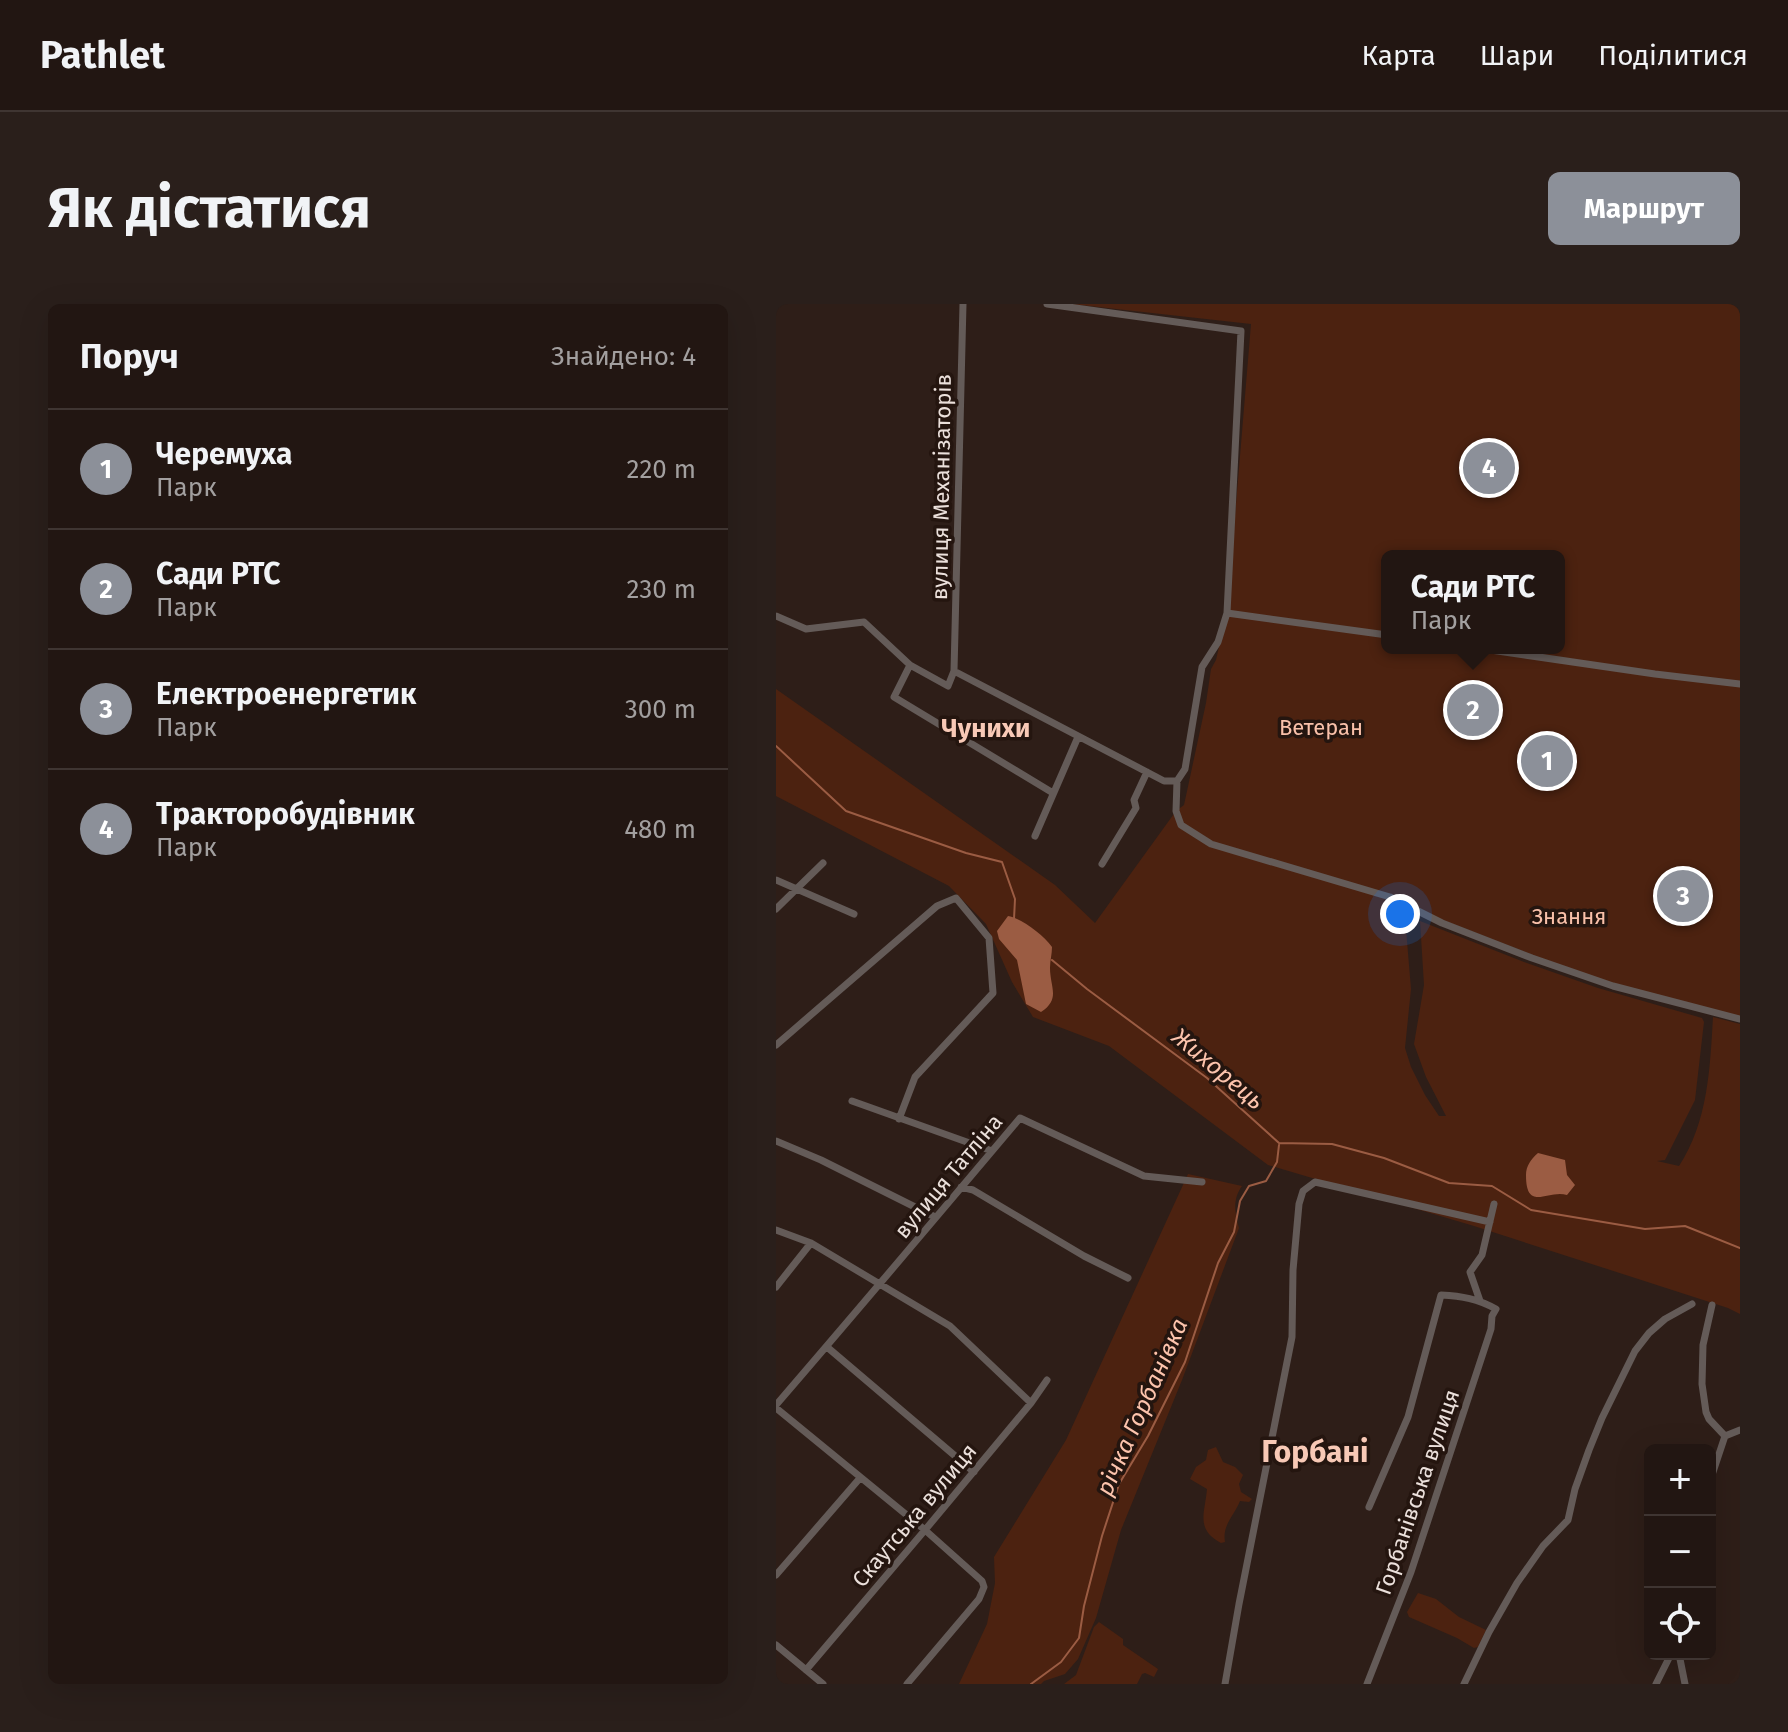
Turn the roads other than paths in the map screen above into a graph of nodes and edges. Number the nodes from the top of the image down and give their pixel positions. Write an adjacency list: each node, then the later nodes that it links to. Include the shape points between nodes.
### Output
1 (963, 304): 8 (street, вулиця Механізаторів)
2 (1047, 304): 3 (street, via 1241,331)
3 (1227, 613): 5 (street); 12 (street, via 1218,642 1202,667 1185,769)
4 (776, 616): 7 (street, via 806,629 864,622)
5 (1381, 634)
6 (1521, 654): 9 (street)
7 (910, 665): 8 (street, via 948,686); 13 (street, via 894,697)
8 (954, 671): 10 (street)
9 (1740, 684)
10 (1078, 737): 11 (street); 13 (street)
11 (1147, 772): 12 (street); 16 (street, via 1134,800 1136,808)
12 (1177, 781): 21 (street, via 1181,825 1211,844 1390,897 1442,923 1613,986)
13 (1053, 793): 14 (street)
14 (1035, 836)
15 (823, 863): 18 (street)
16 (1102, 864)
17 (776, 880): 18 (street)
18 (797, 889): 19 (street); 20 (street)
19 (776, 909)
20 (854, 914)
21 (1740, 1019)
22 (776, 1032): 23 (street)
23 (779, 1043): 25 (street, via 937,906 956,898 989,938 993,993 915,1077)
24 (852, 1101): 25 (street)
25 (899, 1119): 27 (street)
26 (776, 1141): 31 (street)
27 (992, 1151): 28 (street, вулиця Татліна, via 1020,1118 1144,1176); 29 (street, вулиця Татліна)
28 (1202, 1182)
29 (961, 1187): 31 (street, вулиця Татліна); 35 (street)
30 (1494, 1204): 32 (street)
31 (935, 1217): 36 (street, вулиця Татліна)
32 (1490, 1222): 38 (street, via 1482,1255 1470,1272); 59 (street, via 1315,1182 1303,1191 1293,1270 1292,1337)
33 (776, 1230): 34 (street)
34 (811, 1243): 36 (street); 37 (street)
35 (1128, 1278)
36 (881, 1285): 41 (street, вулиця Татліна); 43 (street, via 950,1326)
37 (776, 1287)
38 (1480, 1301): 50 (street, via 1441,1295 1408,1417); 60 (street, Горбанівська вулиця, via 1496,1309 1491,1329 1411,1572)
39 (1692, 1304): 61 (street, via 1665,1319 1635,1351 1589,1450 1568,1520 1517,1583)
40 (1712, 1305): 46 (street, via 1702,1384 1709,1419)
41 (827, 1347): 44 (street, вулиця Татліна); 48 (street)
42 (1047, 1380): 43 (street, Скаутська вулиця)
43 (1031, 1403): 48 (street, Скаутська вулиця)
44 (776, 1407): 49 (street)
45 (1740, 1430): 46 (street)
46 (1725, 1436): 47 (street)
47 (1716, 1463)
48 (974, 1472): 51 (street, Скаутська вулиця)
49 (860, 1478): 51 (street); 52 (street)
50 (1369, 1507)
51 (925, 1530): 56 (street, Скаутська вулиця); 58 (street, via 984,1587)
52 (776, 1575)
53 (776, 1645): 56 (street)
54 (1668, 1660): 62 (street)
55 (1680, 1660): 63 (street)
56 (806, 1670): 57 (street)
57 (823, 1684)
58 (907, 1684)
59 (1225, 1684)
60 (1367, 1684)
61 (1464, 1684)
62 (1656, 1684)
63 (1685, 1684)

